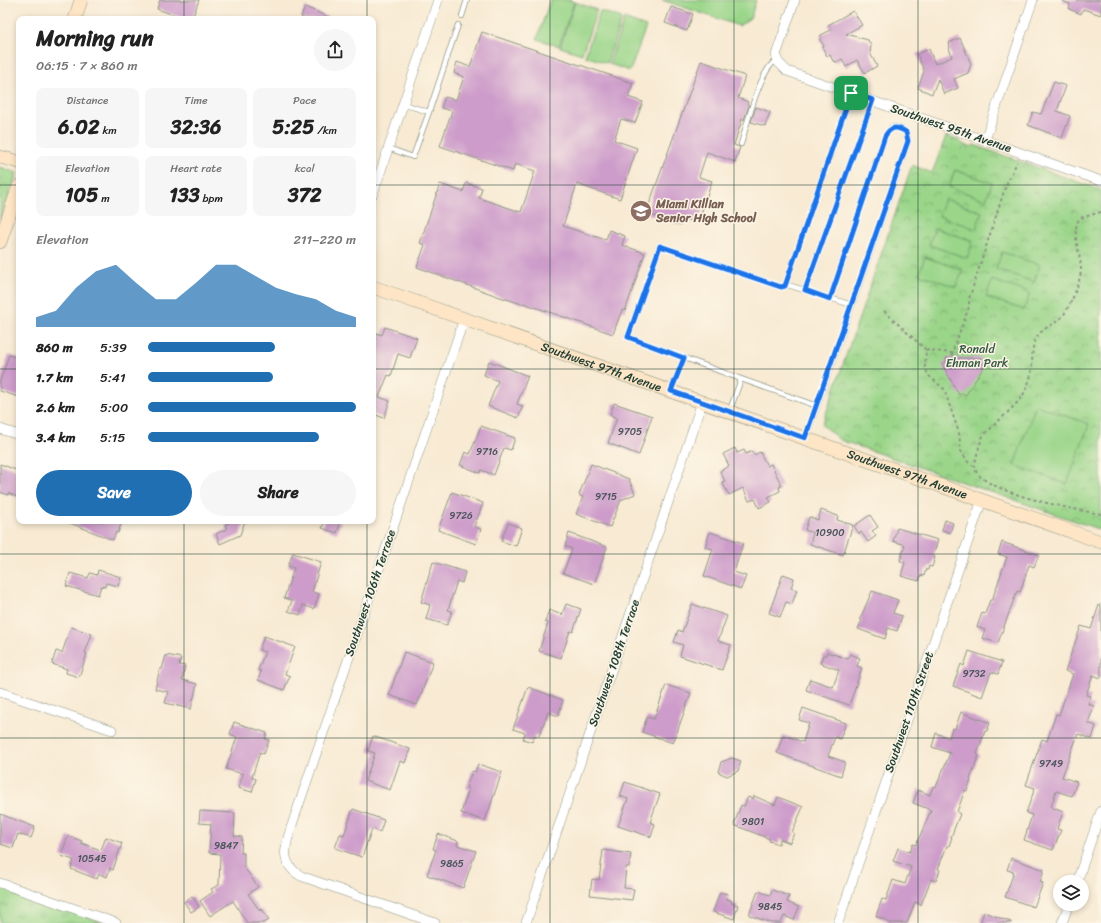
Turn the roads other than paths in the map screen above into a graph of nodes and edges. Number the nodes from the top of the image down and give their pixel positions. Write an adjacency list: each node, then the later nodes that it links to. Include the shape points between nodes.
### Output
1 (81, 0): 6 (street)
2 (438, 0): 12 (street)
3 (467, 0): 7 (lane)
4 (795, 0): 9 (street, via 777,51)
5 (1033, 0): 14 (street)
6 (76, 16)
7 (462, 16)
8 (458, 25): 13 (lane)
9 (778, 62): 10 (street, Southwest 95th Avenue, via 787,71); 15 (lane, via 773,62 762,78)
10 (851, 93): 11 (street, Southwest 95th Avenue); 23 (lane)
11 (873, 100): 14 (street, Southwest 95th Avenue); 25 (lane)
12 (403, 104): 13 (lane); 16 (street)
13 (429, 112): 16 (lane, via 413,157)
14 (985, 140): 19 (street, Southwest 95th Avenue)
15 (740, 144)
16 (388, 148): 20 (street)
17 (0, 157): 18 (street)
18 (16, 161)
19 (1101, 181)
20 (376, 185)
21 (16, 195): 22 (street)
22 (0, 242)
23 (785, 286): 25 (lane); 29 (lane, via 781,287 660,246 628,337)
24 (376, 288): 28 (street, Southwest 97th Avenue)
25 (805, 290): 26 (lane)
26 (830, 299): 27 (lane); 27 (lane, via 885,136 892,128 900,128 907,135 907,145)
27 (852, 305): 33 (lane)
28 (464, 319): 31 (street, Southwest 97th Avenue); 47 (street, Southwest 106th Terrace, via 286,849 286,860 291,868 307,879)
29 (684, 358): 30 (lane); 31 (lane)
30 (741, 379): 33 (lane); 34 (lane)
31 (671, 391): 32 (street, Southwest 97th Avenue)
32 (702, 402): 34 (street, Southwest 97th Avenue); 48 (street, Southwest 108th Terrace)
33 (817, 406): 37 (lane)
34 (729, 412): 37 (street, Southwest 97th Avenue)
35 (0, 429): 36 (street)
36 (16, 434)
37 (805, 438): 38 (street, Southwest 97th Avenue)
38 (982, 500): 39 (street, Southwest 97th Avenue); 49 (street, Southwest 110th Street)
39 (1101, 542)
40 (0, 692): 41 (street)
41 (112, 730)
42 (1101, 811): 43 (street)
43 (1079, 875)
44 (0, 883): 46 (street)
45 (1066, 911): 50 (street)
46 (116, 923)
47 (435, 923)
48 (526, 923)
49 (838, 923)
50 (1062, 923)

